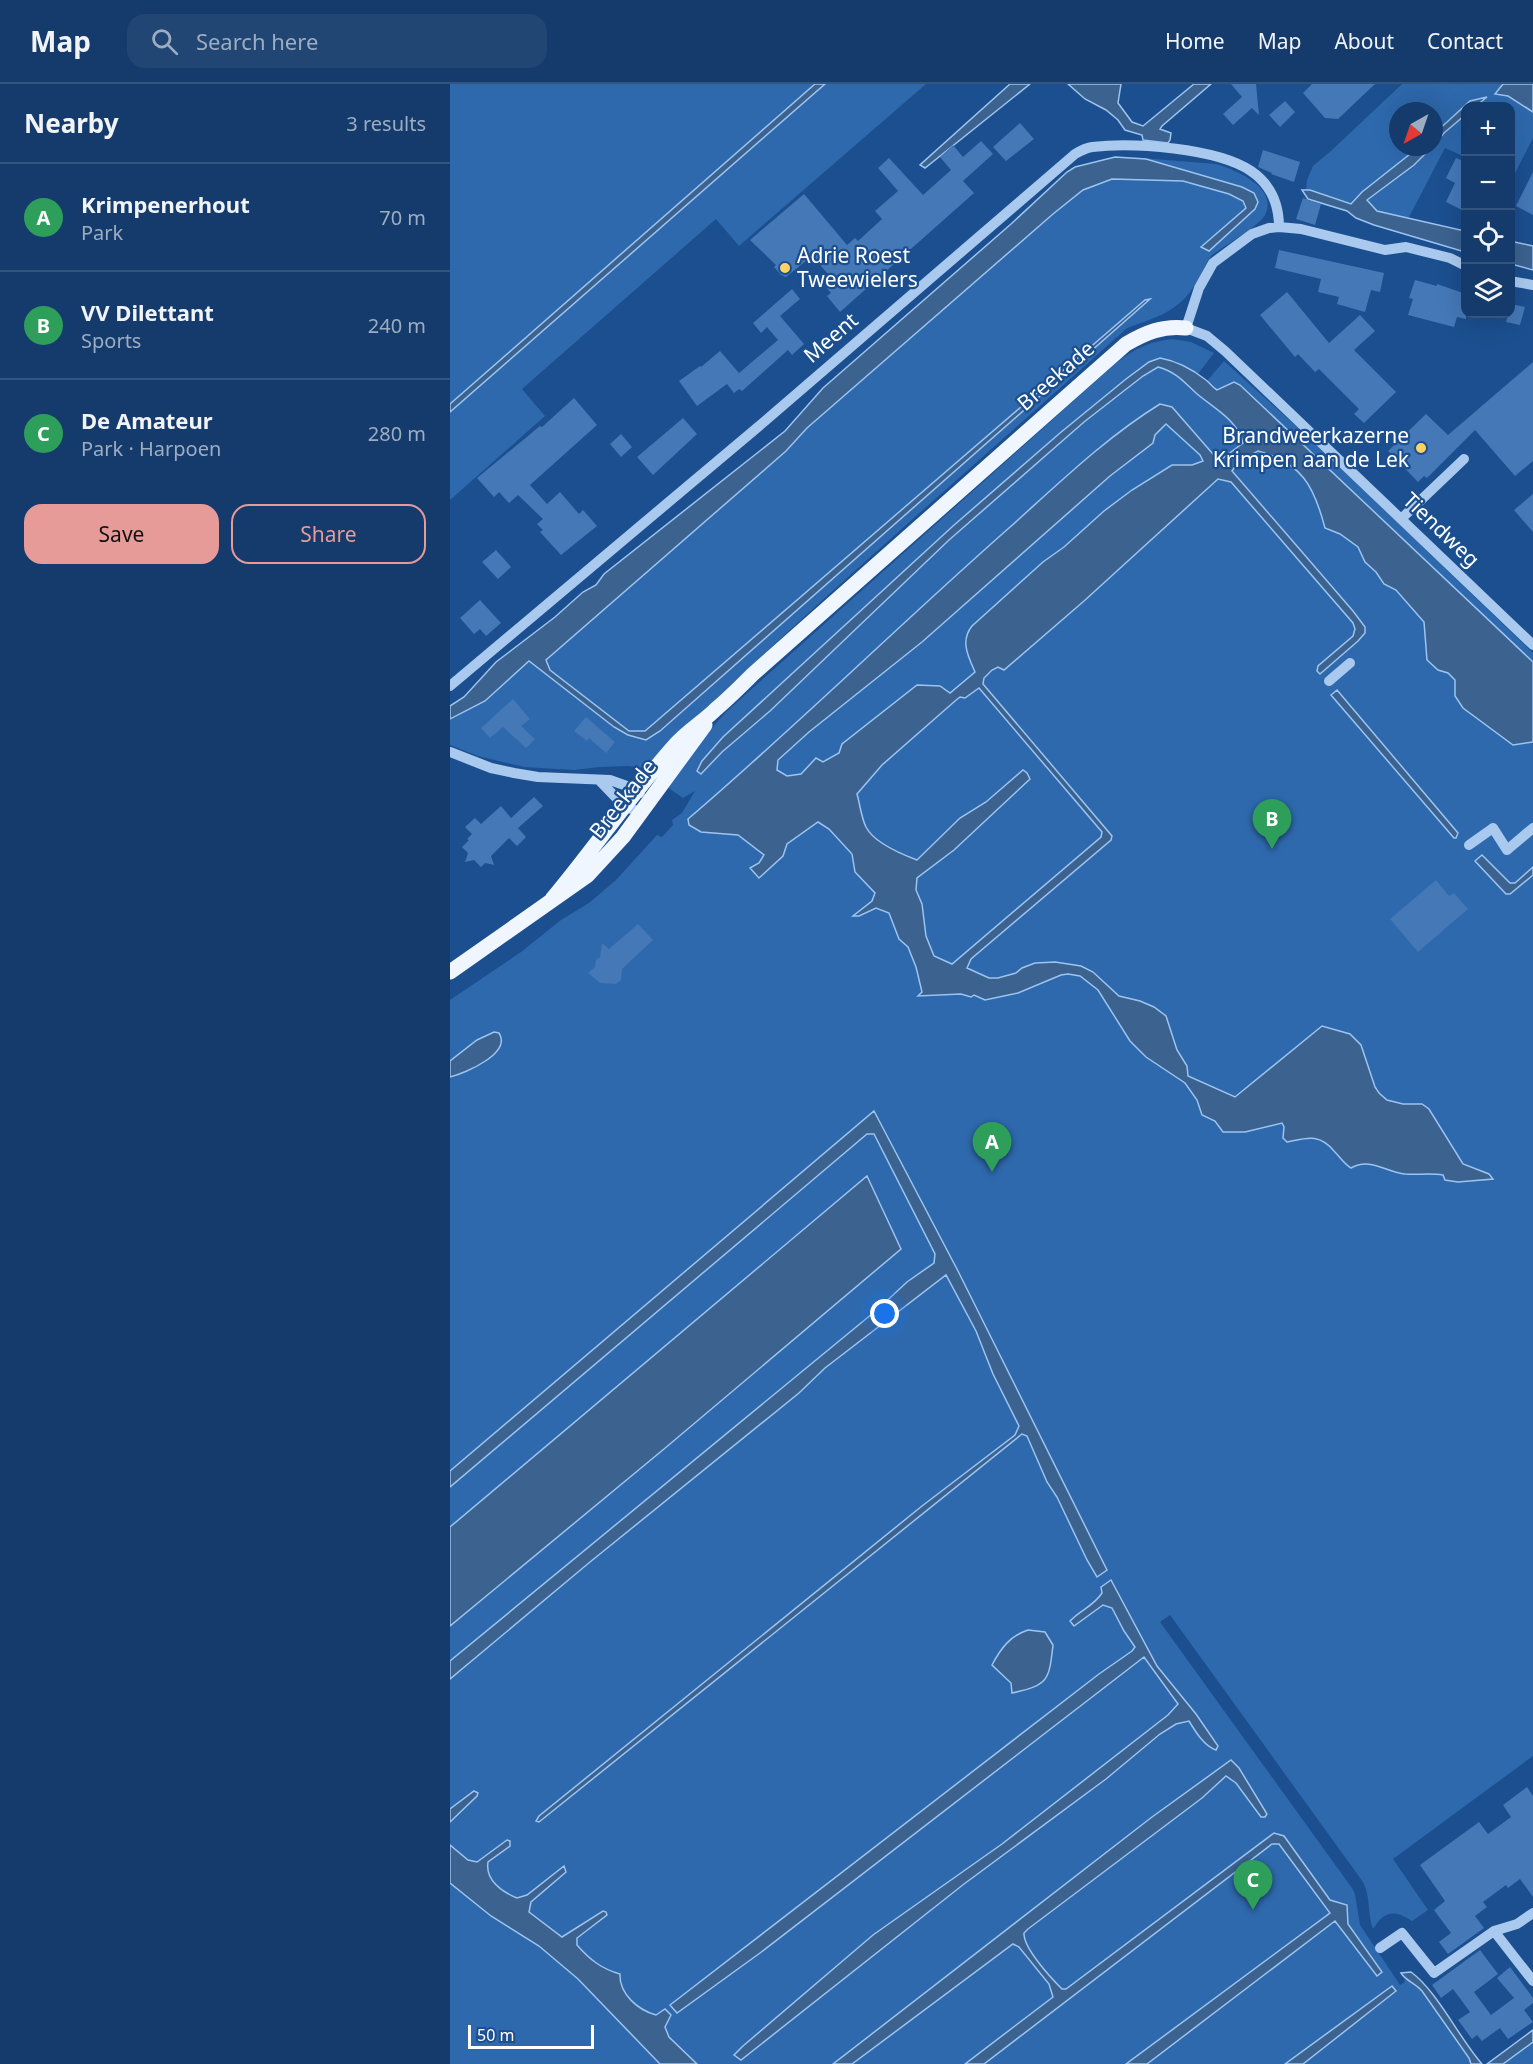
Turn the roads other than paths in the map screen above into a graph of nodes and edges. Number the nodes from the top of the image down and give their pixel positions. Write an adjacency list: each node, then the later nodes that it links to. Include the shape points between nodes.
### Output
1 (1279, 226): 2 (street, via 1385,250 1406,247); 5 (street, via 1260,230 1213,263 1199,288); 11 (street, Meent, via 1279,213 1270,189 1251,171 1223,158 1131,145 1090,147 1075,154)
2 (1462, 264)
3 (1515, 282): 4 (street)
4 (1533, 285)
5 (1186, 328): 7 (street, Tiendweg, via 1207,336 1225,351); 12 (main road, Breekade, via 1145,333 1119,350)
6 (1464, 459): 7 (street)
7 (1401, 519): 8 (street, Tiendweg)
8 (1533, 645)
9 (1350, 663): 10 (street)
10 (1329, 681)
11 (450, 686)
12 (715, 711): 15 (main road, Breekade, via 677,743); 17 (main road, Breekade)
13 (450, 752): 14 (street, via 514,773)
14 (599, 780): 15 (street); 16 (street)
15 (638, 790): 16 (main road, Breekade); 17 (street)
16 (625, 807): 17 (street); 20 (main road, Breekade)
17 (644, 808): 20 (main road, Breekade, via 588,875)
18 (1533, 828): 19 (street, via 1507,850 1493,828)
19 (1469, 845)
20 (552, 900): 21 (main road, Breekade)
21 (450, 972)
22 (1533, 1913): 23 (street, via 1517,1924)
23 (1494, 1931): 24 (street, via 1434,1973 1402,1933); 25 (street)
24 (1380, 1948)
25 (1533, 1981)

